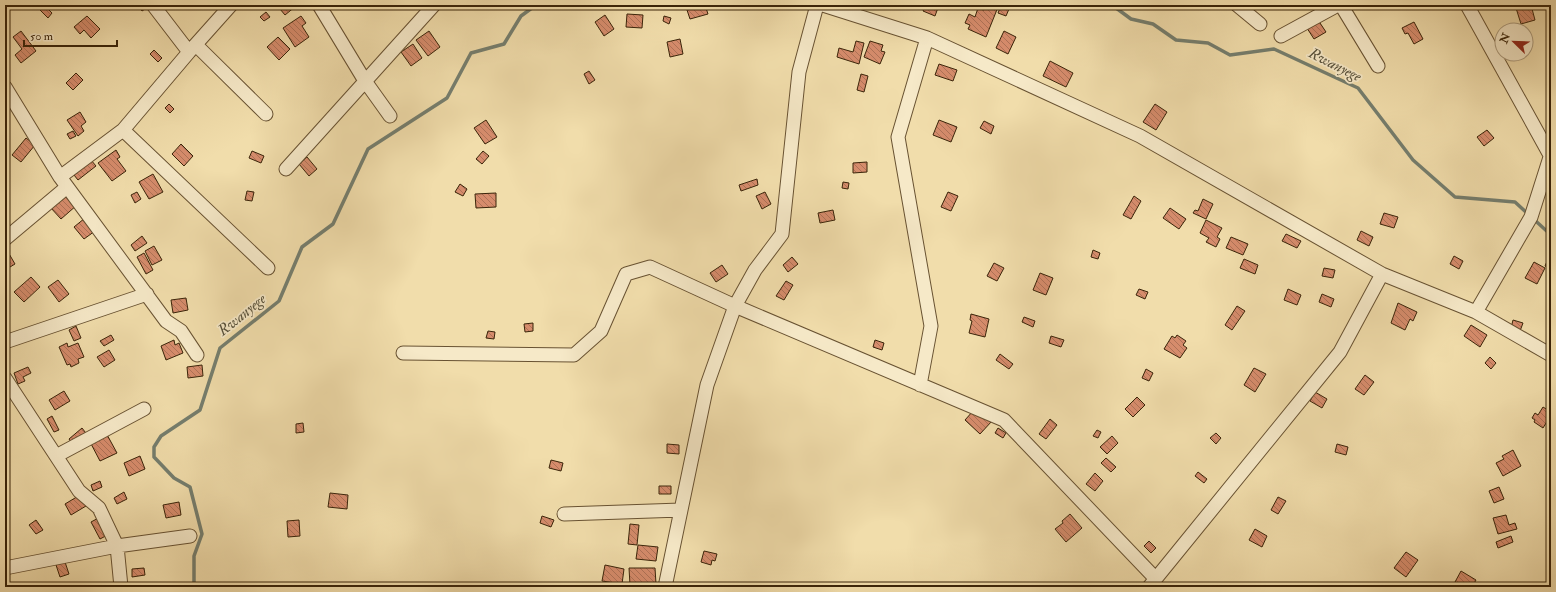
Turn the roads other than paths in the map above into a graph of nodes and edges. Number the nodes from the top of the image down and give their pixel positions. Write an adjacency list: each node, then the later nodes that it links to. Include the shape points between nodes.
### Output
1 (153, 5): 14 (street)
2 (231, 5): 14 (street)
3 (319, 5): 16 (street)
4 (434, 5): 16 (street)
5 (817, 5): 28 (street, via 799,72 782,234 755,270)
6 (823, 5): 13 (street)
7 (1237, 5): 11 (street)
8 (1338, 5): 12 (street)
9 (1341, 5): 15 (street)
10 (1467, 5): 21 (street)
11 (1260, 24)
12 (1281, 36)
13 (927, 38): 26 (street, via 1140,136); 35 (street, via 898,137 931,326)
14 (192, 49): 18 (street); 20 (street)
15 (1378, 66)
16 (365, 81): 19 (street); 22 (street)
17 (5, 87): 23 (street)
18 (266, 114)
19 (390, 116)
20 (123, 130): 23 (street); 25 (street)
21 (1550, 155): 29 (street, via 1531,217)
22 (286, 169)
23 (64, 182): 24 (street); 27 (street)
24 (5, 239)
25 (268, 268)
26 (1382, 274): 29 (street); 43 (street, via 1340,352)
27 (147, 294): 30 (street); 32 (street, via 166,321 181,330)
28 (735, 306): 31 (street, via 650,267 626,274 601,331 574,354); 35 (street); 38 (street, via 707,385)
29 (1476, 312): 33 (street)
30 (5, 342)
31 (403, 353)
32 (197, 355)
33 (1551, 355)
34 (5, 378): 37 (street)
35 (920, 385): 43 (street, via 1004,420)
36 (144, 409): 37 (street)
37 (56, 456): 41 (street, via 80,491 99,508)
38 (681, 510): 39 (street); 45 (street)
39 (564, 514)
40 (190, 536): 41 (street)
41 (117, 546): 42 (street); 44 (street)
42 (5, 568)
43 (1152, 583)
44 (122, 587)
45 (665, 587)

